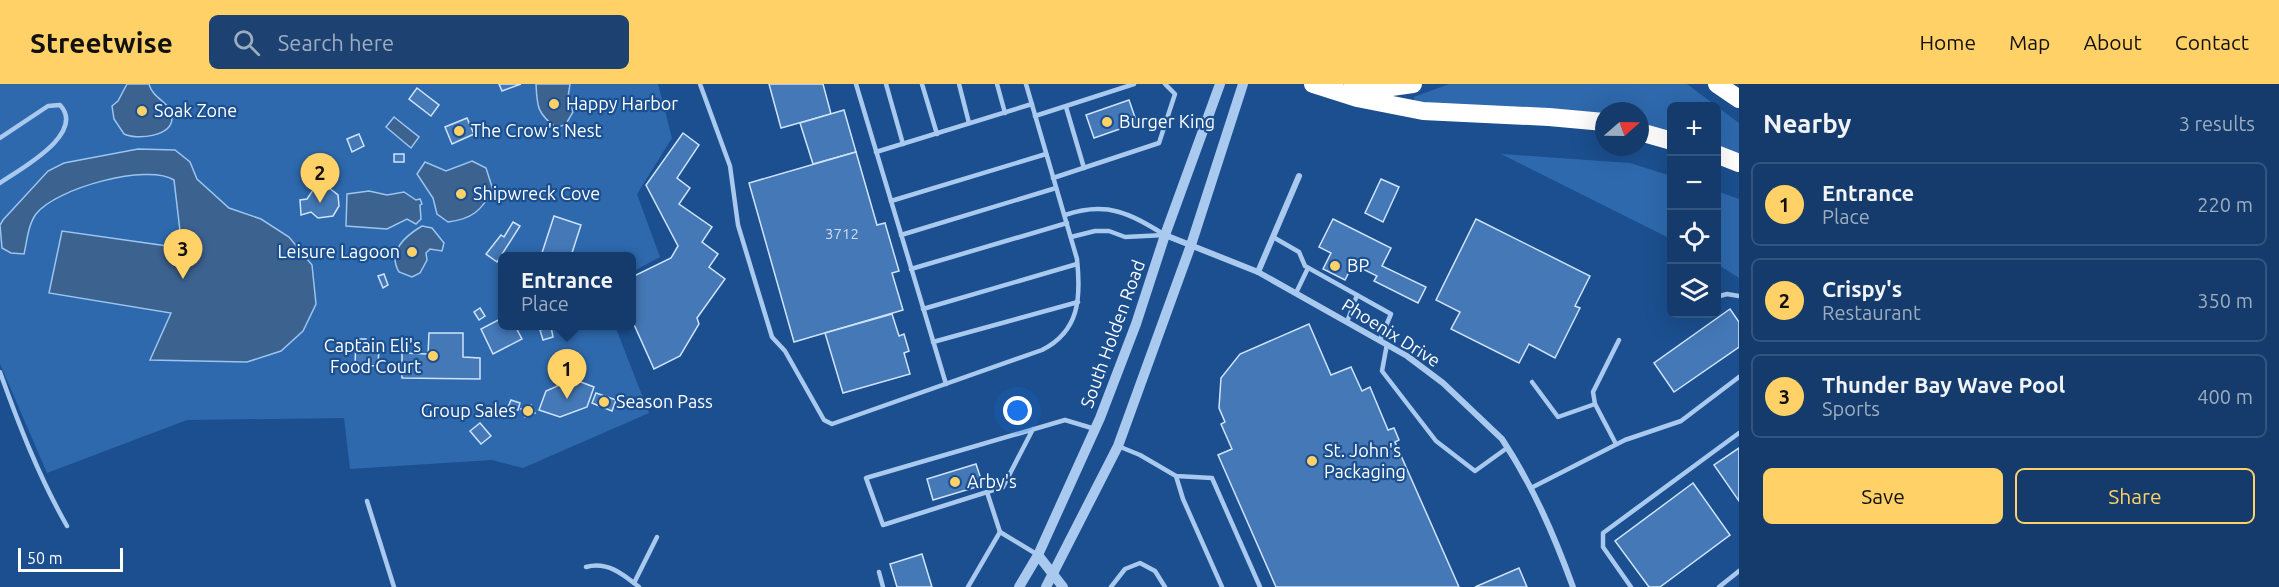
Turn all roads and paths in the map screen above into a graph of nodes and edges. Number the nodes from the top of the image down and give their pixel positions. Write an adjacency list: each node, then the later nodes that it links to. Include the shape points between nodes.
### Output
1 (700, 84): 63 (lane, via 730,166 738,225 772,337 785,351 824,420 832,423)
2 (856, 84): 28 (lane)
3 (886, 84): 27 (lane)
4 (922, 84): 23 (lane)
5 (959, 84): 22 (lane)
6 (996, 84): 19 (lane)
7 (1026, 84): 17 (lane)
8 (1134, 84): 18 (lane)
9 (1165, 84): 32 (lane, via 1175,94 1159,143)
10 (1220, 84): 41 (street, South Holden Road)
11 (1243, 84): 44 (street)
12 (1313, 84): 21 (highway, via 1357,98 1423,111)
13 (1353, 84): 14 (highway, via 1377,89)
14 (1413, 84)
15 (1717, 84): 16 (highway)
16 (1739, 99)
17 (1032, 104): 19 (lane); 20 (lane)
18 (1066, 107): 20 (lane); 32 (lane)
19 (1005, 113): 22 (lane)
20 (1035, 116): 29 (lane)
21 (1595, 121)
22 (969, 123): 23 (lane)
23 (937, 134): 27 (lane)
24 (1649, 135): 26 (highway)
25 (0, 138): 35 (lane, via 48,106 60,105 64,109 67,119 47,152)
26 (1667, 140)
27 (903, 144): 28 (lane)
28 (876, 152): 37 (lane)
29 (1046, 154): 34 (lane); 37 (lane)
30 (1721, 156): 31 (highway)
31 (1739, 163)
32 (1084, 168): 34 (lane)
33 (1299, 176): 43 (street)
34 (1053, 178): 36 (lane)
35 (0, 183)
36 (1056, 188): 38 (lane); 40 (lane)
37 (891, 201): 40 (lane)
38 (1065, 215): 39 (lane); 41 (lane, via 1088,208 1115,210 1134,216)
39 (1067, 224): 42 (lane); 47 (lane)
40 (901, 235): 47 (lane)
41 (1165, 235): 42 (lane, via 1125,237 1095,231); 44 (street, Phoenix Drive); 66 (street, South Holden Road)
42 (1071, 237): 45 (lane)
43 (1273, 237): 46 (lane, via 1299,252); 48 (street)
44 (1191, 245): 48 (street, Phoenix Drive); 69 (street)
45 (1077, 264): 53 (lane); 54 (lane)
46 (1308, 268): 49 (lane); 50 (lane)
47 (911, 269): 54 (lane)
48 (1258, 272): 49 (street, Phoenix Drive)
49 (1296, 293): 55 (street, Phoenix Drive)
50 (1357, 295): 55 (lane); 56 (lane, via 1391,314)
51 (1721, 296): 52 (lane)
52 (1739, 297)
53 (1078, 302): 58 (lane); 63 (lane, via 1073,321 1057,343)
54 (923, 309): 58 (lane)
55 (1347, 322): 56 (street, Phoenix Drive)
56 (1380, 340): 59 (street, Phoenix Drive)
57 (1619, 340): 64 (lane, via 1593,392)
58 (933, 342): 63 (lane)
59 (1387, 344): 70 (street, Phoenix Drive, via 1443,383); 70 (lane, via 1382,371 1436,441 1475,471)
60 (0, 372): 75 (lane, via 49,495)
61 (1739, 377): 68 (lane, via 1681,421)
62 (1532, 382): 64 (lane, via 1558,417)
63 (946, 384)
64 (1595, 404): 68 (lane)
65 (1033, 429): 66 (lane, via 1065,420); 73 (lane, via 1003,487); 73 (lane, via 866,478 883,525)
66 (1095, 429): 78 (street, South Holden Road)
67 (1739, 434): 96 (lane, via 1603,533 1603,547)
68 (1616, 444): 72 (lane)
69 (1118, 446): 71 (lane); 82 (street)
70 (1507, 447): 72 (street, Phoenix Drive)
71 (1176, 476): 94 (lane); 95 (lane, via 1212,478)
72 (1531, 488): 84 (street, Phoenix Drive)
73 (987, 492): 76 (lane)
74 (367, 501): 85 (lane)
75 (67, 526)
76 (1000, 532): 78 (lane); 88 (lane)
77 (657, 537): 83 (lane)
78 (1038, 555): 82 (street); 89 (street, South Holden Road)
79 (586, 567): 83 (lane, via 598,564)
80 (1739, 571): 97 (lane)
81 (879, 572): 87 (lane)
82 (1053, 575): 90 (street); 91 (street)
83 (634, 583): 86 (lane)
84 (1572, 586)
85 (394, 587)
86 (639, 587)
87 (884, 587)
88 (968, 587)
89 (1019, 587)
90 (1046, 587)
91 (1063, 587)
92 (1111, 587): 93 (lane, via 1125,569 1140,563 1155,571)
93 (1165, 587)
94 (1222, 587)
95 (1260, 587)
96 (1631, 587)
97 (1719, 587)

